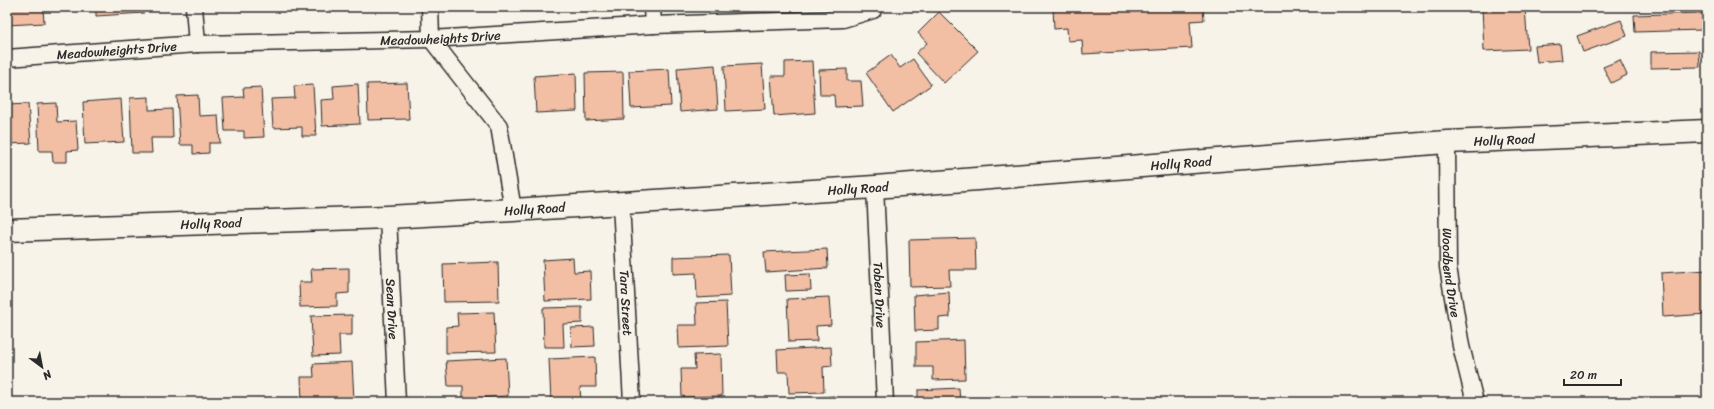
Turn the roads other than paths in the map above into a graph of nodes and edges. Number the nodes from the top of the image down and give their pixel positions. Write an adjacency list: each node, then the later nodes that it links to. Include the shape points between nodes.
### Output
1 (194, 7): 7 (street)
2 (430, 7): 6 (street)
3 (652, 7): 5 (street)
4 (873, 8): 5 (street, Meadowheights Drive, via 843,19)
5 (653, 25): 6 (street, Meadowheights Drive)
6 (431, 39): 7 (street, Meadowheights Drive); 13 (street, via 500,126)
7 (197, 44): 8 (street, Meadowheights Drive)
8 (7, 58)
9 (1707, 131): 10 (main road, Holly Road)
10 (1447, 142): 11 (main road, Holly Road); 19 (street, Woodbend Drive, via 1448,267 1461,346)
11 (875, 187): 12 (main road, Holly Road); 18 (street, Toben Drive)
12 (621, 203): 13 (main road, Holly Road); 17 (street, Tara Street)
13 (513, 210): 14 (main road, Holly Road)
14 (388, 217): 15 (main road, Holly Road); 16 (street, Sean Drive)
15 (7, 230)
16 (397, 402)
17 (632, 402)
18 (885, 402)
19 (1475, 402)

